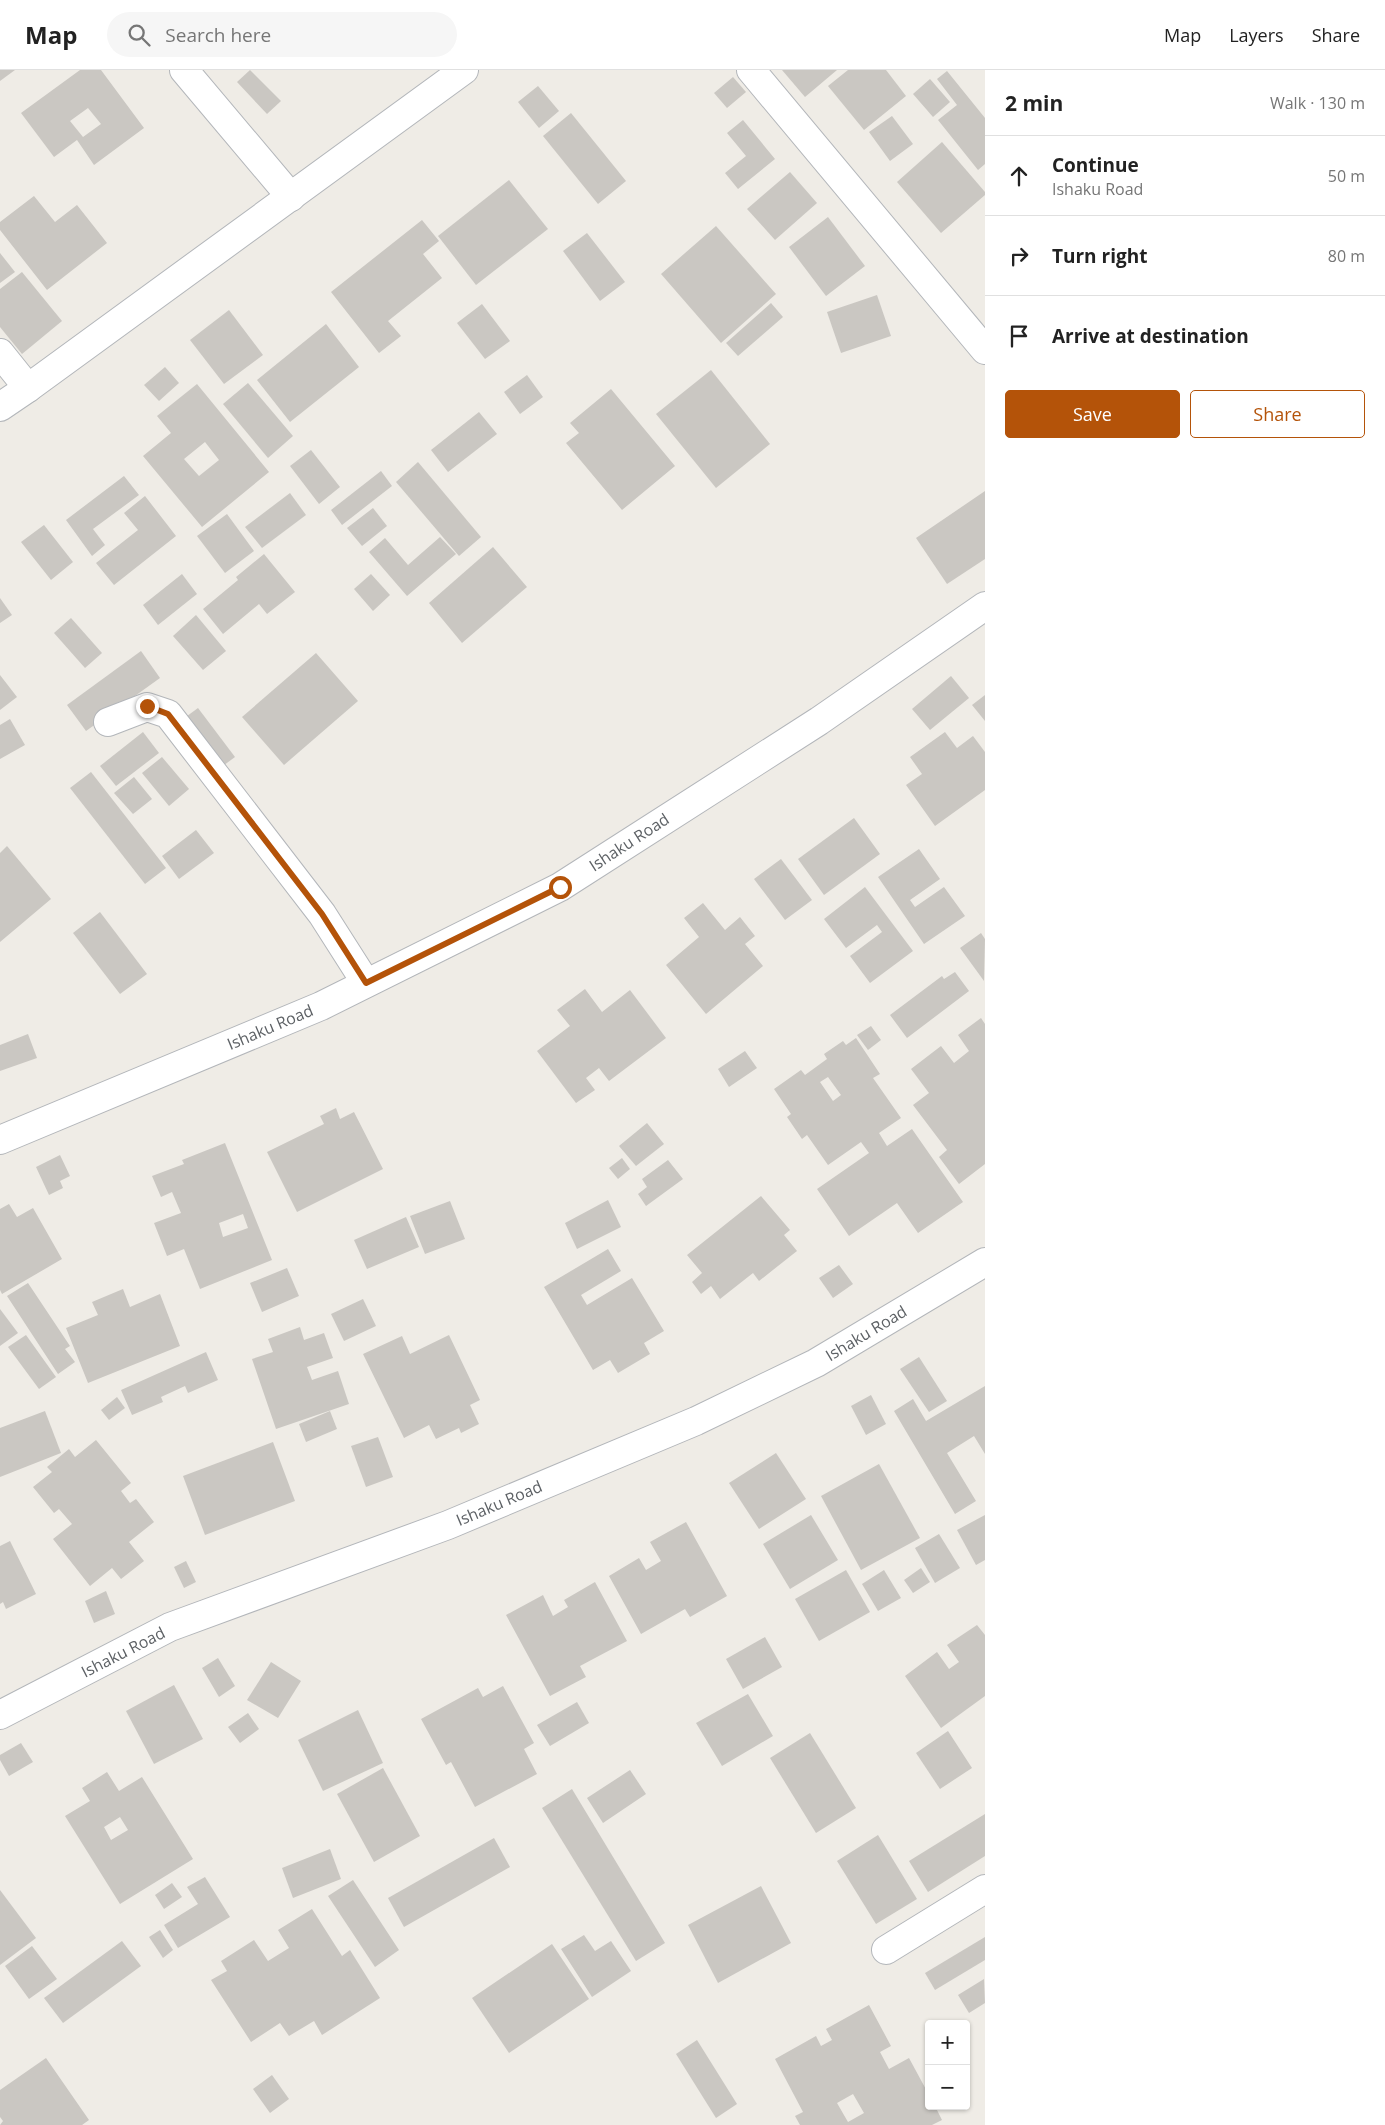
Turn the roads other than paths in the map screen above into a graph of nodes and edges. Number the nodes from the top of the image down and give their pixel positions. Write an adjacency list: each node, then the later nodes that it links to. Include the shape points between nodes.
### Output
1 (184, 70): 4 (street)
2 (464, 70): 4 (street)
3 (751, 70): 5 (street)
4 (291, 197): 7 (street)
5 (985, 350)
6 (0, 353): 7 (street)
7 (28, 388): 8 (street)
8 (0, 406)
9 (985, 606): 11 (street, Ishaku Road, via 819,721 560,887)
10 (108, 722): 11 (street, via 147,706 168,714 322,914)
11 (366, 983): 12 (street, Ishaku Road, via 322,1006)
12 (0, 1140)
13 (985, 1262): 14 (street, Ishaku Road, via 816,1363 696,1421 448,1524 170,1628)
14 (0, 1715)
15 (985, 1889): 16 (street)
16 (886, 1950)

